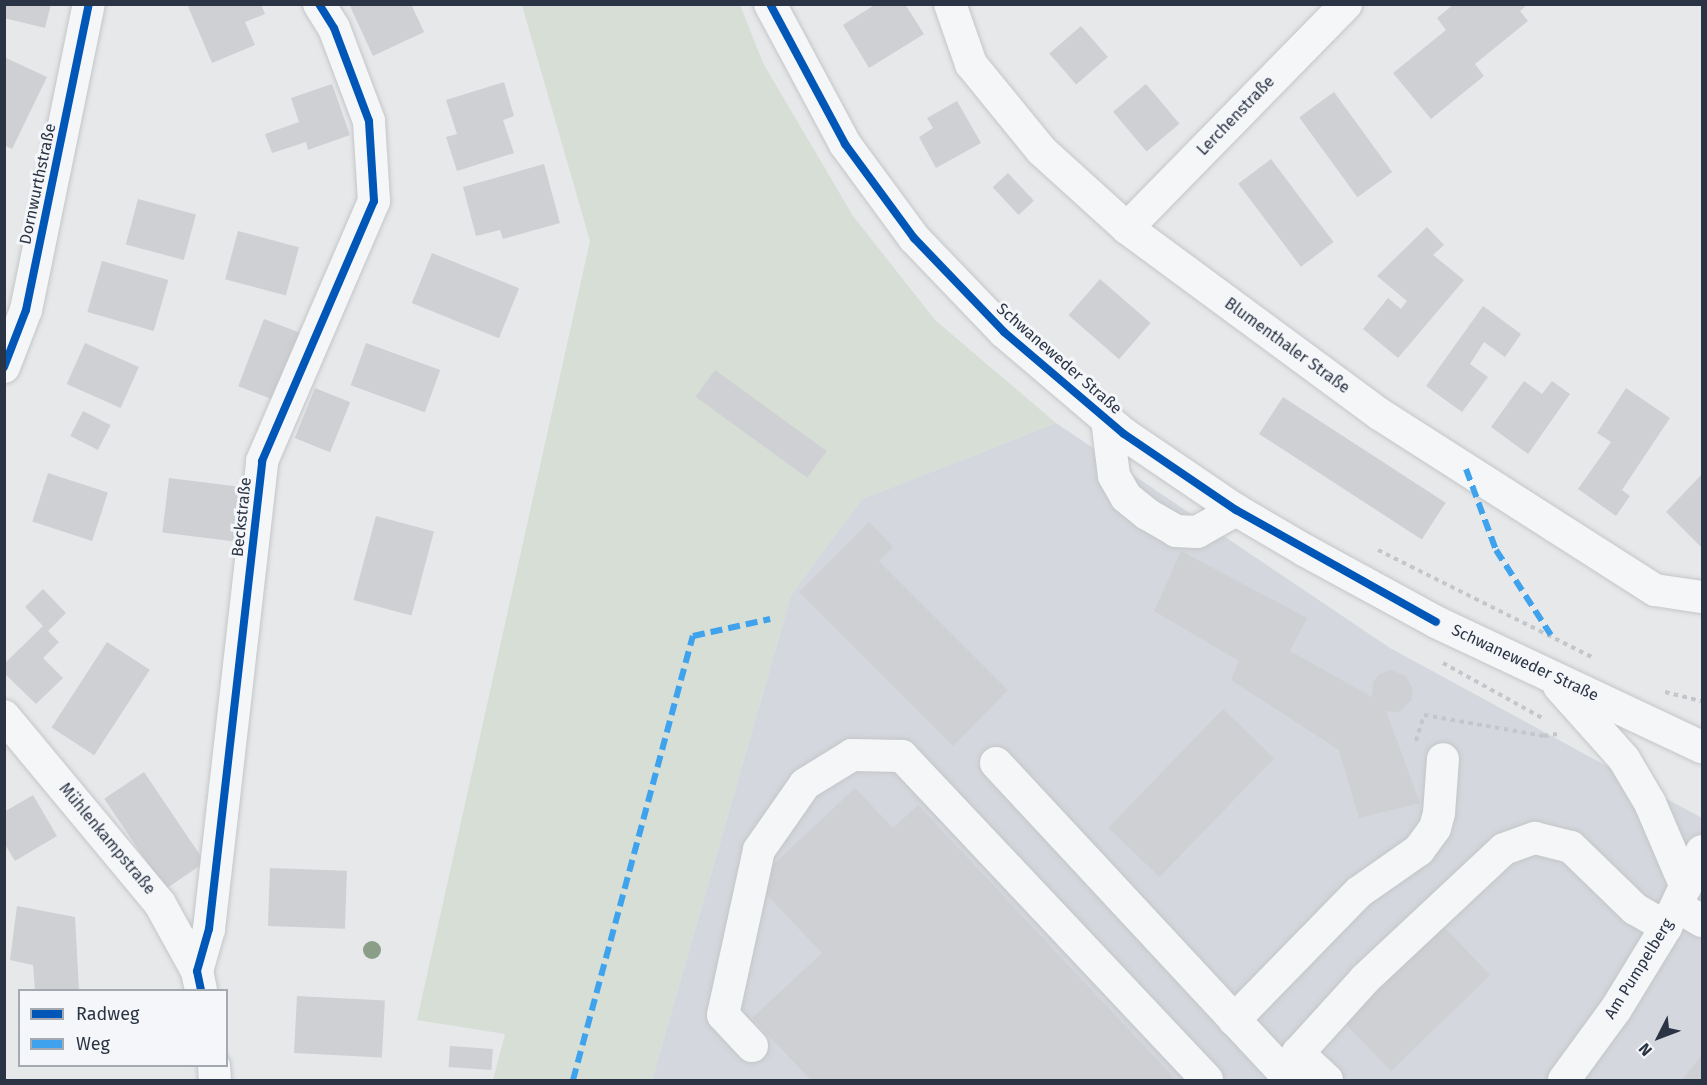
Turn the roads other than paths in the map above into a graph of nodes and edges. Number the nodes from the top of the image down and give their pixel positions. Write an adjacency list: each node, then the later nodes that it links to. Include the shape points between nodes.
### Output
1 (89, 4): 7 (street, Dornwurthstraße, via 26,310)
2 (319, 4): 18 (street, Beckstraße, via 334,28 369,121 374,201 262,461 209,929)
3 (770, 4): 8 (street, Schwaneweder Straße, via 845,144 914,238 1004,333)
4 (950, 4): 6 (street, Blumenthaler Straße, via 971,64 1042,151)
5 (1346, 4): 6 (street, Lerchenstraße)
6 (1127, 228): 10 (street, Blumenthaler Straße, via 1381,415 1655,590)
7 (4, 367)
8 (1107, 419): 9 (street, Schwaneweder Straße); 9 (street, via 1114,476 1126,497 1147,513 1176,531 1197,532)
9 (1236, 510): 11 (street, Schwaneweder Straße, via 1437,622)
10 (1702, 597)
11 (1548, 675): 13 (street, Schwaneweder Straße); 17 (street, via 1624,759 1650,804)
12 (4, 716): 18 (street, Mühlenkampstraße, via 160,904)
13 (1702, 747)
14 (1443, 759): 19 (street, via 1439,813 1435,828 1419,850 1359,892)
15 (996, 763): 19 (street)
16 (1702, 851): 17 (street, Am Pumpelberg)
17 (1683, 910): 23 (street, via 1635,909 1571,847 1535,838 1504,849 1365,978 1298,1053); 24 (street, Am Pumpelberg)
18 (199, 980)
19 (1234, 1020): 22 (street)
20 (752, 1046): 21 (street, via 723,1015 759,850 805,784 852,754 902,756)
21 (1207, 1080)
22 (1291, 1080)
23 (1328, 1080)
24 (1564, 1080)

